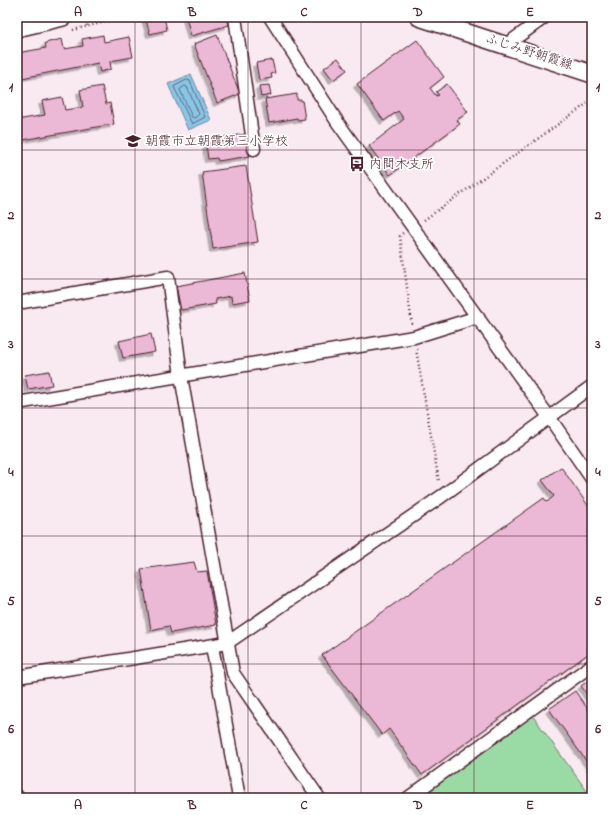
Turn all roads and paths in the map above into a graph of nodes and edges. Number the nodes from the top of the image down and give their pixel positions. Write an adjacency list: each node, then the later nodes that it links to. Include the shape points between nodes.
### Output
1 (85, 17): 8 (path)
2 (235, 17): 13 (street)
3 (270, 17): 14 (street, via 338,123)
4 (419, 17): 10 (main road, ふじみ野朝霞線)
5 (545, 17): 10 (street)
6 (114, 20): 8 (path)
7 (66, 24): 8 (path); 9 (main road)
8 (87, 26)
9 (17, 28)
10 (506, 44): 11 (main road, ふじみ野朝霞線)
11 (592, 74)
12 (592, 100): 14 (path)
13 (254, 149)
14 (413, 227): 16 (street); 17 (path, via 405,230 400,236)
15 (17, 303): 18 (street, via 168,277)
16 (478, 317): 17 (street); 21 (street)
17 (414, 337): 18 (street); 23 (path)
18 (181, 376): 20 (street); 24 (street)
19 (592, 386): 21 (street)
20 (17, 403)
21 (550, 417): 22 (street); 23 (street)
22 (592, 479)
23 (442, 496): 24 (street)
24 (227, 643): 25 (street); 29 (street, via 233,673)
25 (212, 646): 27 (street); 28 (street)
26 (592, 665): 30 (street)
27 (17, 677)
28 (239, 798)
29 (319, 798)
30 (408, 798)

